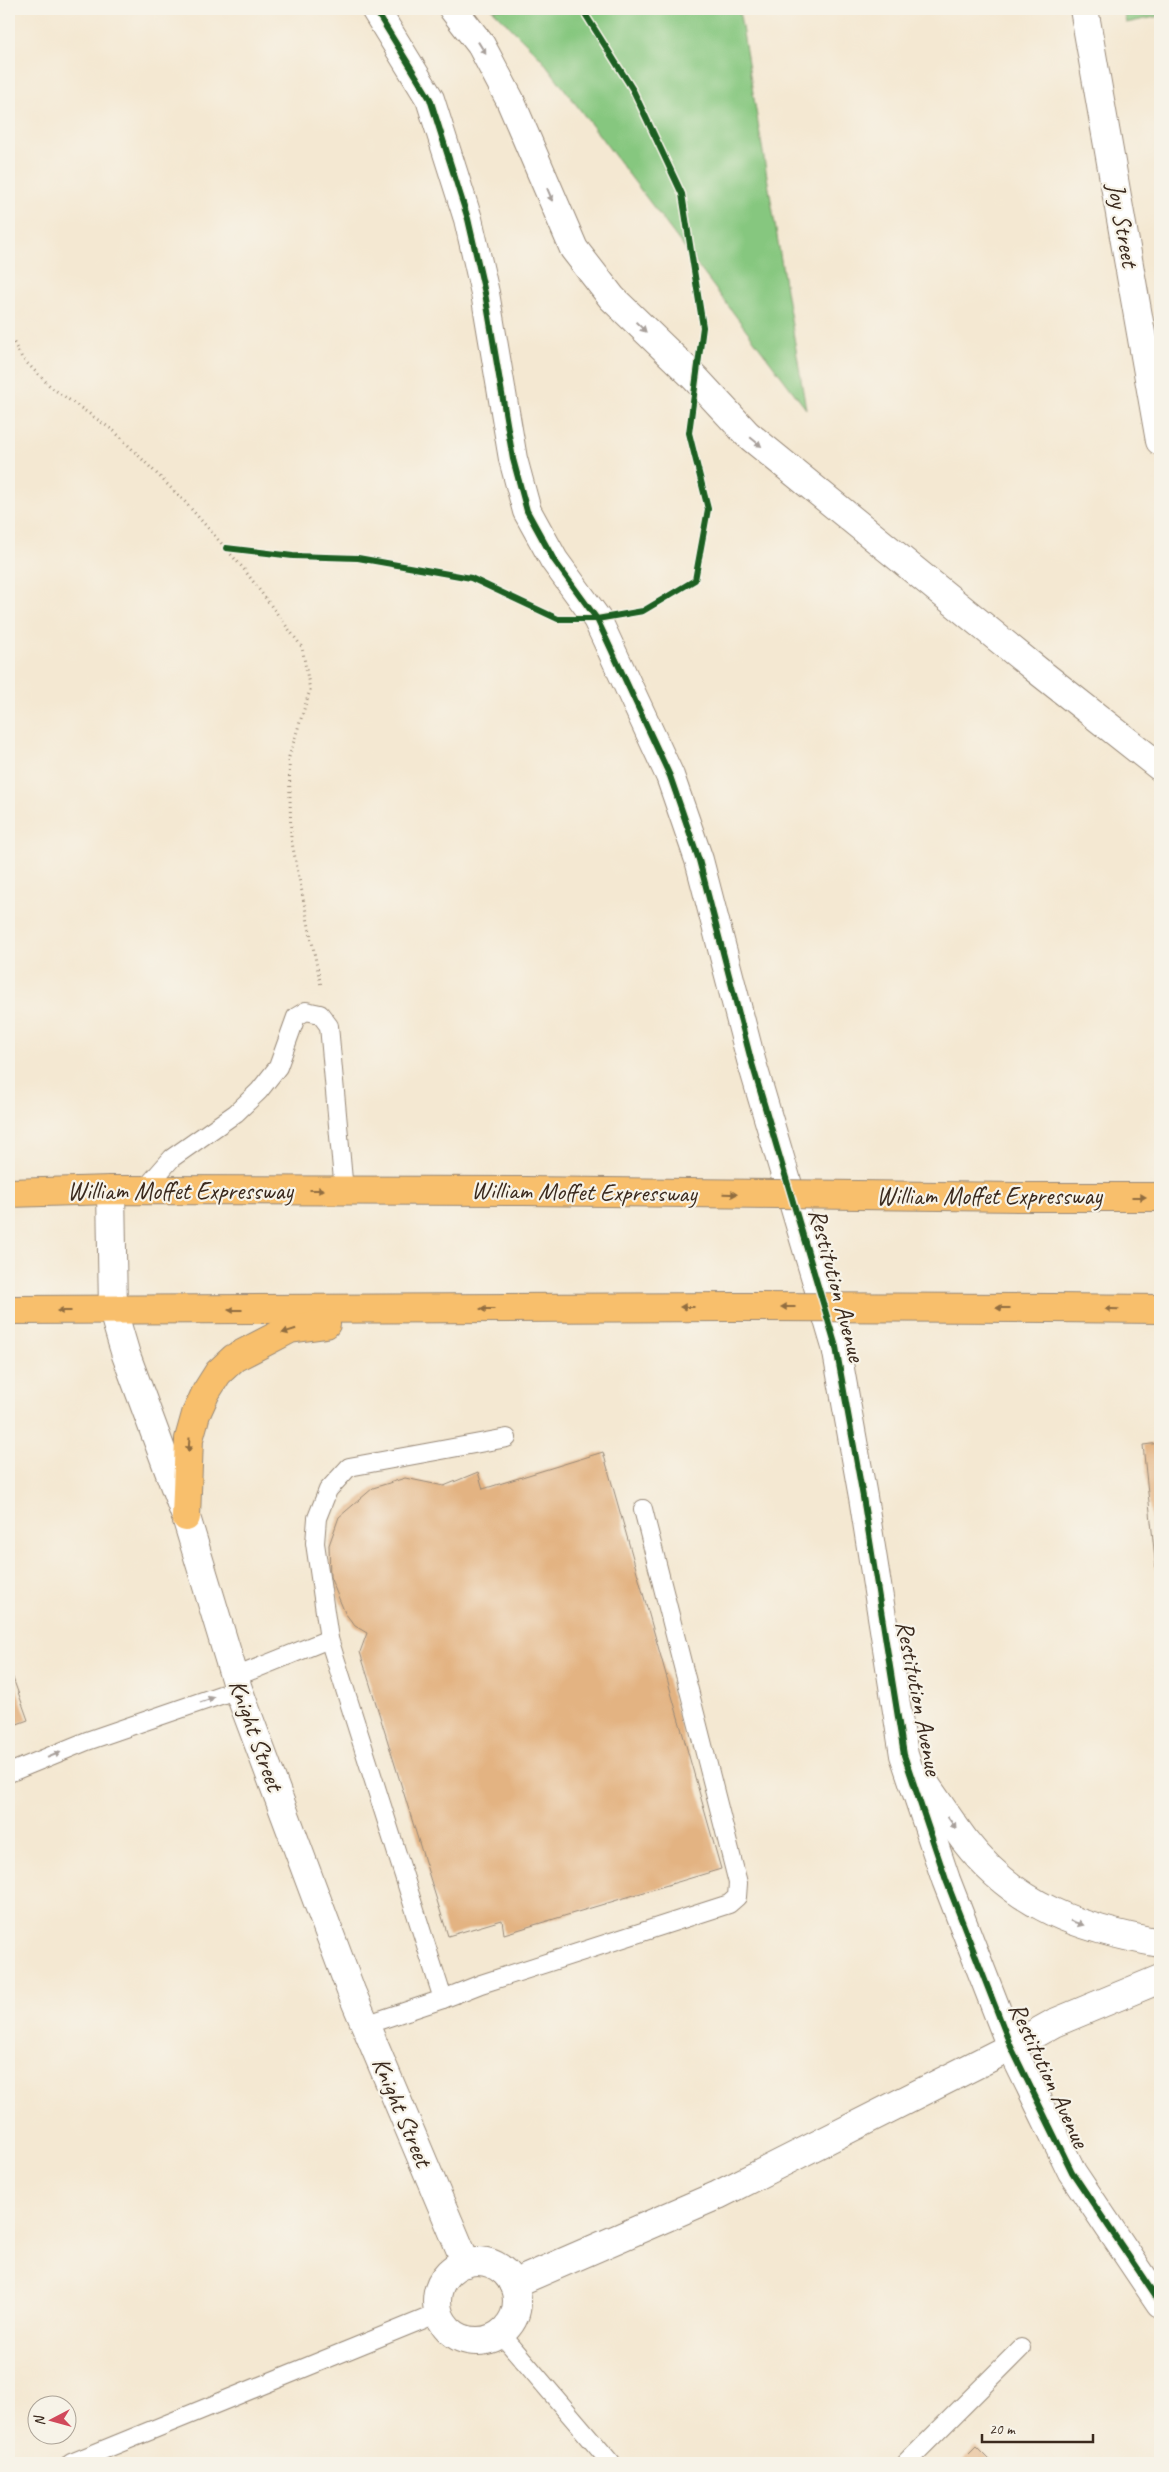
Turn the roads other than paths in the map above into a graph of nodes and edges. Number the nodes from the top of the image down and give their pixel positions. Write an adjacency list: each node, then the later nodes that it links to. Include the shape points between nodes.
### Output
1 (375, 9): 20 (street, Restitution Avenue, via 430,99 463,201 485,293 513,459 527,510 554,560 597,619 670,776 699,860 751,1060 836,1347)
2 (452, 9): 5 (street, one-way to 5, via 481,46 510,100 574,249 612,298 695,378 746,434)
3 (1084, 9): 4 (street, Joy Street)
4 (1160, 441)
5 (1160, 767)
6 (111, 1190): 7 (main road, William Moffet Expressway); 9 (main road, William Moffet Expressway); 14 (street, Knight Street)
7 (144, 1190): 8 (main road, William Moffet Expressway, one-way to 8); 8 (lane, via 172,1158 236,1113 259,1090 278,1067 296,1017 306,1012 320,1014 329,1026)
8 (344, 1191): 10 (main road, William Moffet Expressway, one-way to 10, bridge)
9 (9, 1192)
10 (1160, 1197)
11 (441, 1309): 12 (main road, one-way to 11, bridge); 14 (main road, one-way to 14); 17 (main road, one-way to 17, via 290,1329 234,1358 218,1373 196,1414 189,1439)
12 (1160, 1309)
13 (9, 1310): 14 (main road, one-way to 13)
14 (113, 1311): 17 (street, Knight Street)
15 (507, 1438): 18 (lane, via 349,1468 328,1490 317,1518 315,1543)
16 (643, 1509): 24 (lane, via 738,1882 737,1897 729,1904)
17 (186, 1517): 19 (street, Knight Street)
18 (329, 1639): 19 (lane); 24 (lane)
19 (236, 1683): 21 (lane, one-way to 19); 25 (street, Knight Street)
20 (904, 1755): 22 (street, one-way to 22, via 966,1842 1005,1882 1067,1920 1127,1938); 26 (street, Restitution Avenue, via 946,1880)
21 (9, 1774)
22 (1160, 1943)
23 (1160, 1979): 26 (street, via 1054,2023)
24 (443, 1999): 25 (lane)
25 (365, 2025): 27 (street, Knight Street)
26 (1011, 2047): 28 (street, via 718,2195); 29 (street, Restitution Avenue, via 1072,2172)
27 (466, 2263): 28 (street, via 494,2264); 30 (street, via 444,2278 439,2291)
28 (513, 2284): 31 (street, via 517,2297 516,2311)
29 (1160, 2303)
30 (439, 2313): 31 (street, via 449,2330 461,2338 488,2340); 33 (lane)
31 (501, 2334): 34 (lane)
32 (1021, 2348): 35 (lane)
33 (71, 2463)
34 (610, 2463)
35 (906, 2463)

